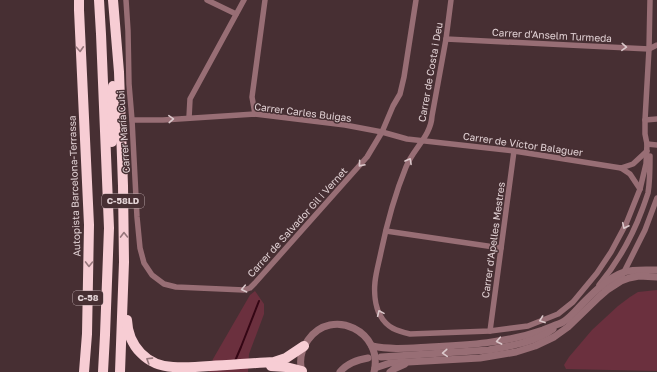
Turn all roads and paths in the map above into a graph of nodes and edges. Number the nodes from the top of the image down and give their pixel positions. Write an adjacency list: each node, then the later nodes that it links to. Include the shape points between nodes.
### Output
1 (99, 0): 30 (highway, C-58)
2 (113, 0): 12 (highway, C-58LD)
3 (126, 0): 19 (street, Carrer María Cubi)
4 (207, 0): 11 (street)
5 (244, 0): 11 (street)
6 (265, 0): 16 (street, via 252,97)
7 (416, 0): 21 (street, Carrer de Salvador Gil i Vernet, via 400,94)
8 (451, 0): 13 (street, Carrer de Costa i Deu)
9 (650, 0): 15 (street)
10 (78, 3): 50 (highway, Autopista Barcelona-Terrassa / C-58, one-way to 50, via 89,225)
11 (236, 14): 17 (street, via 190,99)
12 (115, 30): 30 (highway); 33 (highway, C-58LD, one-way to 12, via 122,132)
13 (446, 39): 15 (street, Carrer d'Anselm Turmeda, one-way to 15); 22 (street, Carrer de Costa i Deu, via 432,122)
14 (657, 45): 15 (street, Carrer d'Anselm Turmeda)
15 (649, 48): 20 (street)
16 (255, 114): 17 (street, Carrer Carles Buigas); 21 (street, Carrer Carles Buigas)
17 (189, 118): 19 (street, Carrer Carles Buigas, one-way to 17)
18 (657, 119): 20 (street)
19 (132, 120): 34 (street, Carrer María Cubi, via 137,218)
20 (645, 120): 23 (street)
21 (382, 132): 22 (street, Carrer Carles Buigas); 34 (street, Carrer de Salvador Gil i Vernet, one-way to 34, via 368,157 250,288 244,290 176,287 164,284 152,275)
22 (423, 140): 25 (street, Carrer de Víctor Balaguer); 31 (street, Carrer de Costa i Deu, one-way to 22, via 406,165)
23 (647, 144): 24 (street); 26 (street)
24 (657, 145)
25 (514, 151): 27 (street, Carrer de Víctor Balaguer); 32 (street, Carrer d'Apelles Mestres)
26 (647, 151): 27 (street, via 633,164); 28 (street); 38 (street, via 650,156 648,194 636,226 613,267)
27 (621, 168): 28 (street, via 630,174)
28 (640, 189): 41 (street, one-way to 41, via 611,252 573,302 558,314 528,326)
29 (657, 198): 36 (street, via 645,230)
30 (109, 228): 51 (highway, C-58)
31 (386, 231): 32 (street); 41 (street, Carrer de Costa i Deu, one-way to 31, via 410,334 397,331 386,324 379,314 375,299 375,283)
32 (501, 248): 41 (street, Carrer d'Apelles Mestres)
33 (124, 262): 48 (highway, one-way to 33, via 165,366 153,363 138,351 132,342 127,324); 52 (highway, C-58LD)
34 (144, 263)
35 (657, 270): 36 (street)
36 (623, 272): 38 (street); 39 (street, via 622,276 587,304)
37 (656, 277): 39 (street, via 638,276 622,281 599,296)
38 (592, 294): 40 (street)
39 (578, 318): 46 (street, via 554,338 516,352 480,358)
40 (563, 322): 43 (street, one-way to 43, via 530,334 490,343 386,349); 44 (street, one-way to 44, via 538,338 506,347)
41 (490, 331)
42 (304, 346): 43 (street, via 319,329 336,324 358,330); 47 (highway, via 280,360); 54 (street, via 301,357)
43 (372, 346): 49 (street, via 375,357)
44 (381, 357)
45 (368, 358): 55 (street, via 355,361)
46 (409, 362): 49 (street, via 390,363); 56 (street)
47 (255, 365): 48 (highway); 54 (highway, via 286,367)
48 (214, 368): 53 (highway)
49 (374, 370)
50 (84, 372)
51 (103, 372)
52 (120, 372)
53 (179, 372)
54 (302, 372)
55 (340, 372)
56 (390, 372)

